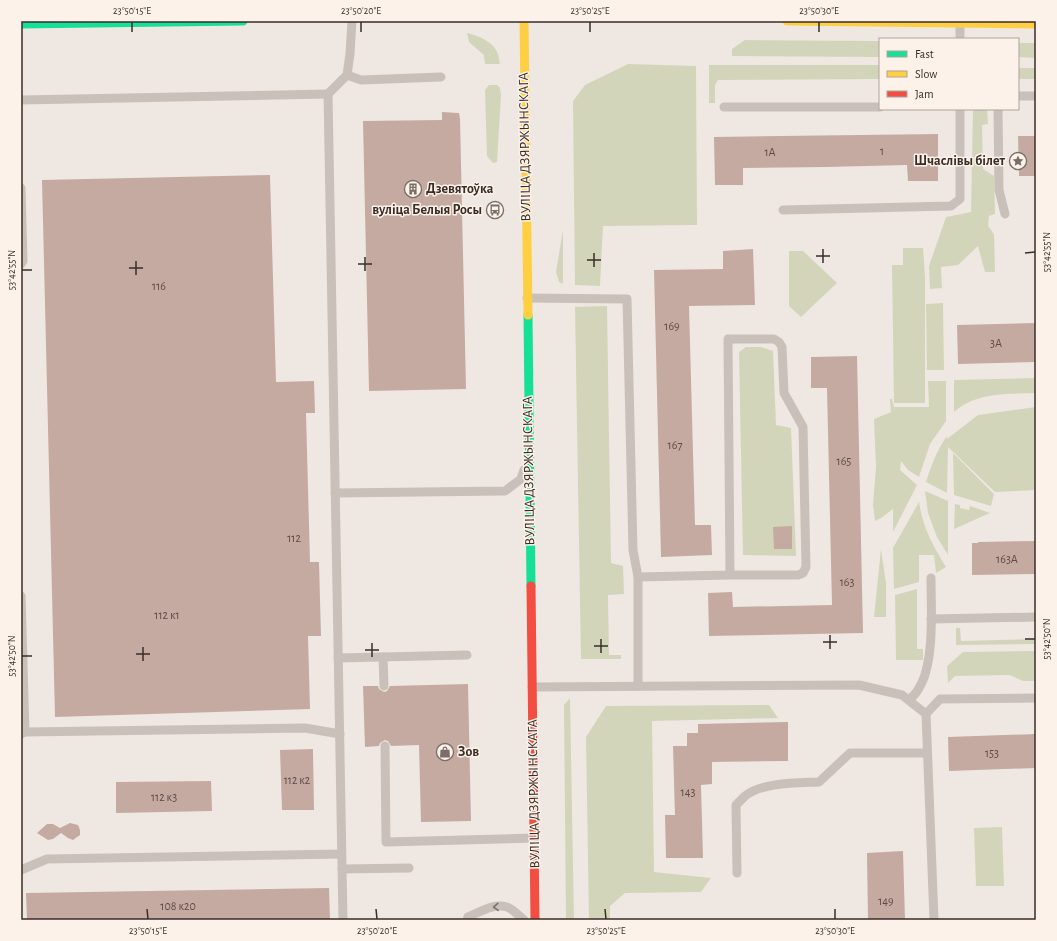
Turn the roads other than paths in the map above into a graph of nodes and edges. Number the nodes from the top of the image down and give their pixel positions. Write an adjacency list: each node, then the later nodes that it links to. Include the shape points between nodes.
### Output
1 (244, 21): 6 (main road)
2 (352, 21): 11 (lane)
3 (524, 21): 25 (main road, ВУЛІЦА ДЗЯРЖЫНСКАГА)
4 (787, 21): 5 (main road)
5 (812, 21): 8 (main road)
6 (71, 22): 7 (main road)
7 (21, 24)
8 (960, 24): 9 (main road); 10 (lane)
9 (1036, 24)
10 (960, 38)
11 (347, 75): 12 (lane, via 361,80); 13 (lane)
12 (441, 77)
13 (328, 94): 16 (lane); 27 (lane)
14 (1019, 96): 15 (lane)
15 (1036, 96)
16 (21, 100)
17 (724, 107): 18 (lane)
18 (879, 107)
19 (960, 110): 22 (lane, via 960,199 952,206)
20 (998, 110): 23 (lane, via 999,190)
21 (21, 188): 24 (lane)
22 (783, 210)
23 (1005, 214)
24 (21, 264)
25 (527, 298): 26 (main road, ВУЛІЦА ДЗЯРЖЫНСКАГА); 29 (lane, via 627,299 633,550)
26 (529, 453): 27 (lane, via 521,479 505,491); 38 (main road, ВУЛІЦА ДЗЯРЖЫНСКАГА)
27 (335, 493): 36 (lane)
28 (730, 575): 28 (lane, via 728,340 774,340 782,347 784,393 803,427 806,567 798,574); 29 (lane)
29 (638, 576): 39 (lane)
30 (931, 578): 33 (lane)
31 (21, 596): 43 (lane)
32 (1036, 617): 33 (lane)
33 (931, 619): 41 (lane, via 927,668 920,688)
34 (467, 655): 35 (lane)
35 (383, 657): 36 (lane); 37 (lane)
36 (338, 658): 44 (lane)
37 (384, 686)
38 (532, 686): 39 (lane); 47 (main road, ВУЛІЦА ДЗЯРЖЫНСКАГА)
39 (638, 686): 41 (lane, via 859,685 902,695)
40 (1036, 698): 42 (lane, via 940,699)
41 (909, 700): 42 (lane)
42 (926, 714): 46 (lane)
43 (23, 733): 44 (lane, via 304,728)
44 (340, 734): 48 (lane)
45 (385, 746): 47 (lane, via 386,842)
46 (927, 753): 52 (lane, via 850,753 819,782 789,783 758,789 746,796 736,805); 57 (lane)
47 (534, 838): 56 (main road, ВУЛІЦА ДЗЯРЖЫНСКАГА)
48 (341, 854): 50 (lane); 51 (lane, via 47,859)
49 (409, 868): 50 (lane)
50 (342, 869): 53 (lane)
51 (21, 870)
52 (737, 873)
53 (343, 920)
54 (466, 920): 55 (lane, one-way to 54, via 508,907 499,906 490,907)
55 (524, 920)
56 (536, 920)
57 (934, 920)

